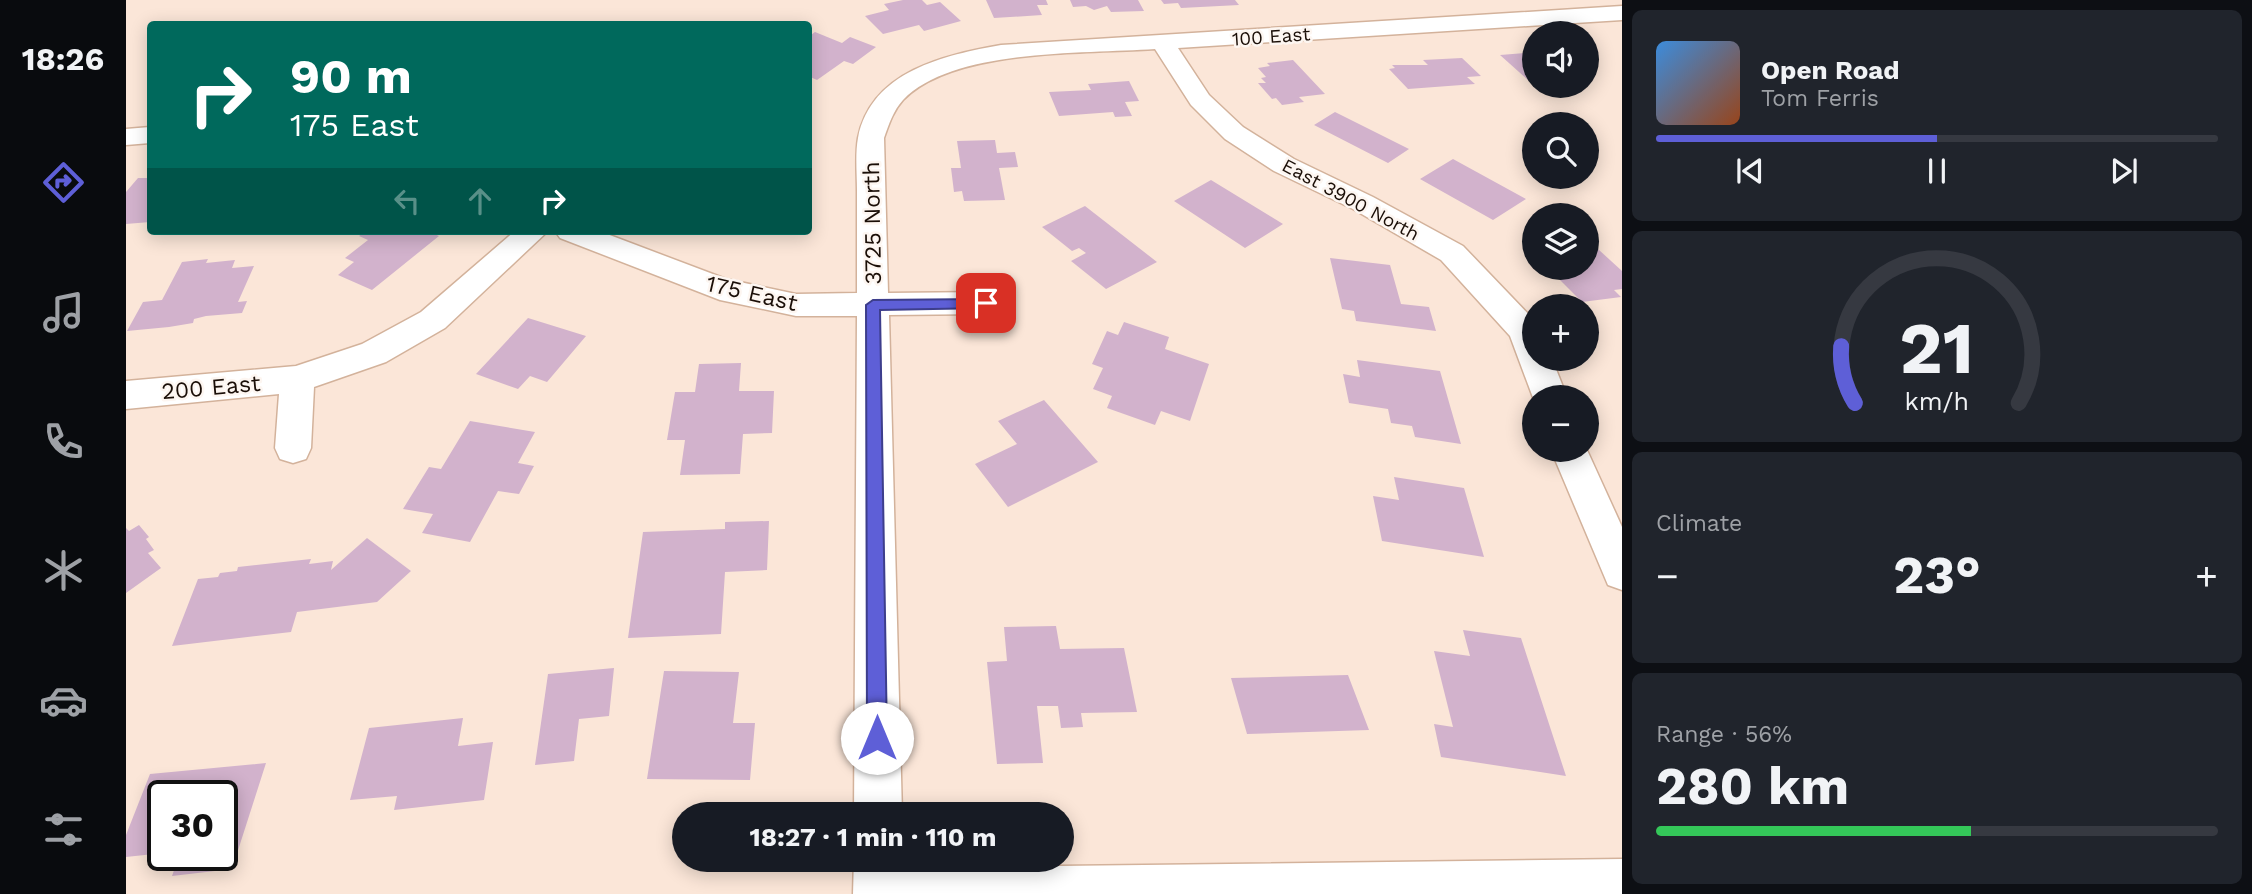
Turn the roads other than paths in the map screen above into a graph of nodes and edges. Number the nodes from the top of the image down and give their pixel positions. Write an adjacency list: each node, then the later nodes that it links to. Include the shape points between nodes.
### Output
1 (1370, 6): 3 (street)
2 (1622, 13): 3 (street, 100 East)
3 (1390, 28): 4 (street, 100 East)
4 (1163, 43): 5 (street, 100 East, via 1001,52); 12 (street, East 3900 North, via 1200,100 1234,133 1284,165 1451,253)
5 (923, 73): 11 (street, 3725 North, via 902,86 882,109 871,138)
6 (147, 135): 7 (street)
7 (126, 137)
8 (529, 235): 13 (street, 200 East, via 433,320 374,353)
9 (580, 235): 11 (street, 175 East, via 720,289 796,305)
10 (986, 303): 11 (street, 175 East)
11 (873, 305): 18 (street, 3725 North)
12 (1522, 328)
13 (297, 379): 14 (street, 200 East); 15 (street)
14 (126, 395)
15 (293, 448)
16 (1574, 462): 17 (street)
17 (1622, 572)
18 (878, 802)
19 (879, 872): 21 (street)
20 (1622, 885): 22 (street)
21 (879, 894)
22 (904, 894)

